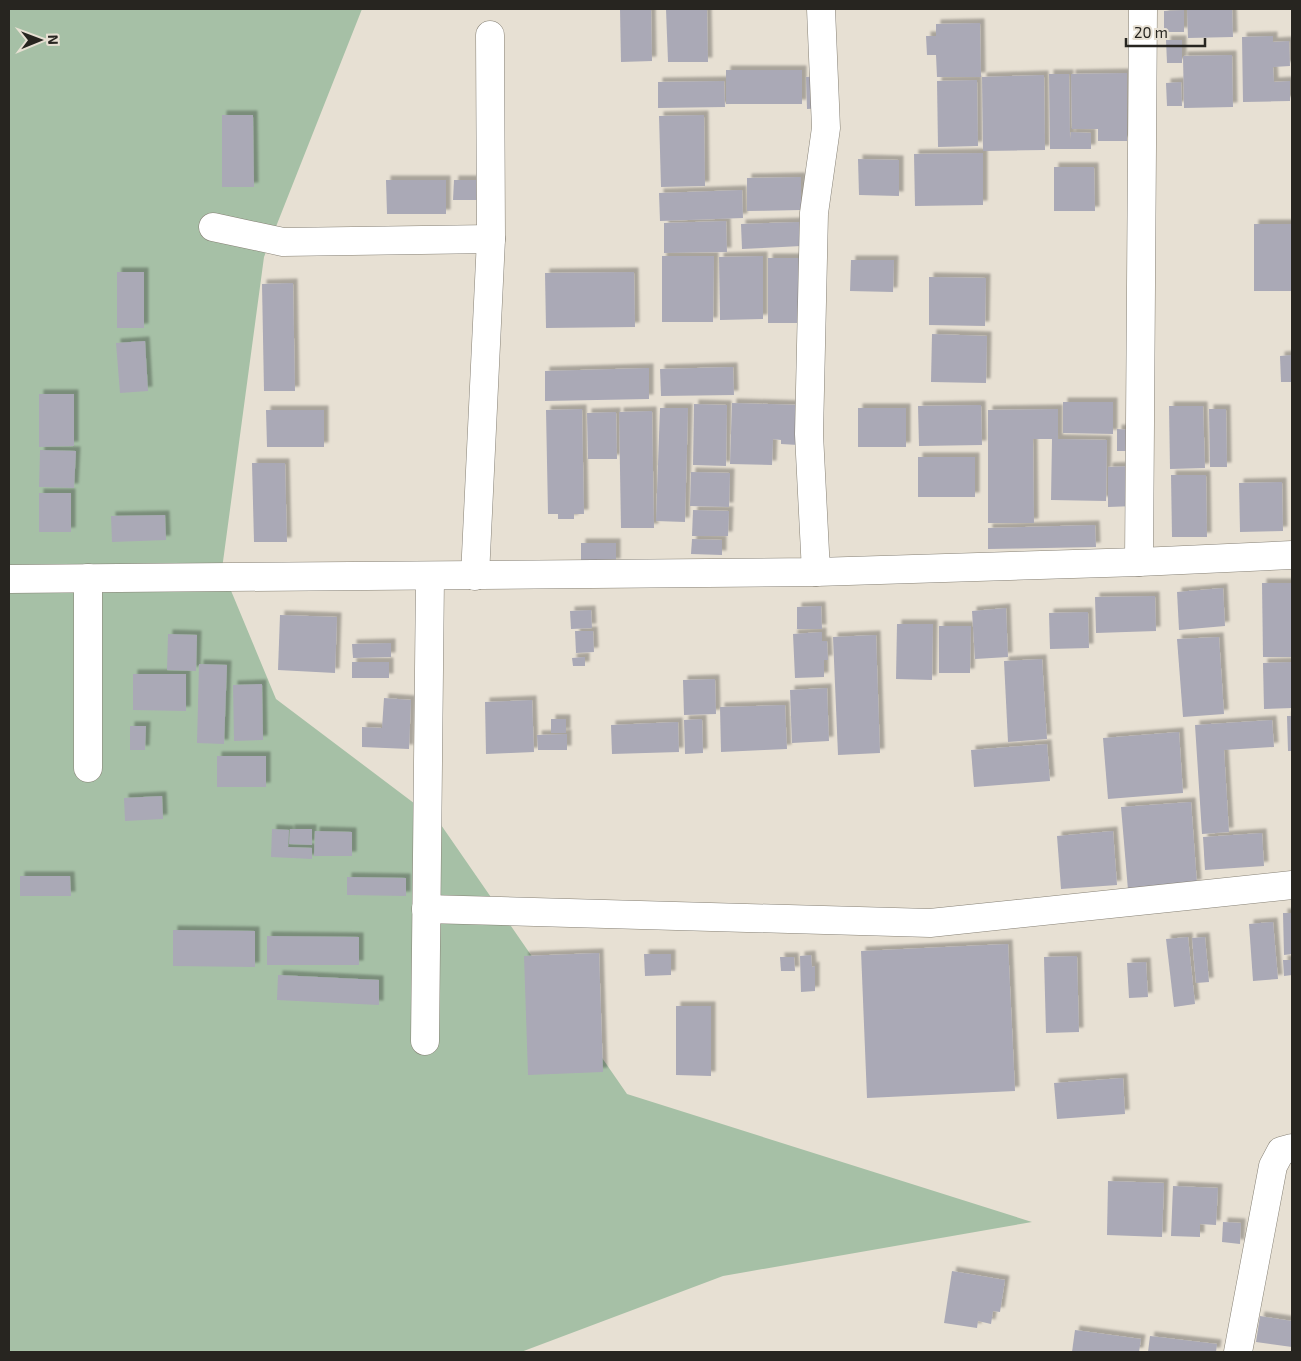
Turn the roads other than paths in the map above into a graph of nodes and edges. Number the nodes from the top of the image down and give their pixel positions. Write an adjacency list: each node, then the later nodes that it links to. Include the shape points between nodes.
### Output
1 (821, 9): 8 (street, via 826,128 814,213 809,434)
2 (1143, 9): 7 (street)
3 (490, 35): 5 (street)
4 (213, 227): 5 (street, via 283,242)
5 (492, 239): 9 (street)
6 (1292, 555): 7 (street)
7 (1139, 562): 8 (street)
8 (816, 572): 9 (street)
9 (475, 576): 10 (street)
10 (430, 577): 11 (street); 15 (street)
11 (88, 578): 12 (street); 13 (street)
12 (9, 579)
13 (88, 768)
14 (1292, 885): 15 (street, via 930,923)
15 (426, 909): 16 (street)
16 (425, 1041)
17 (1292, 1148): 18 (street, via 1281,1151 1273,1166)
18 (1238, 1352)

